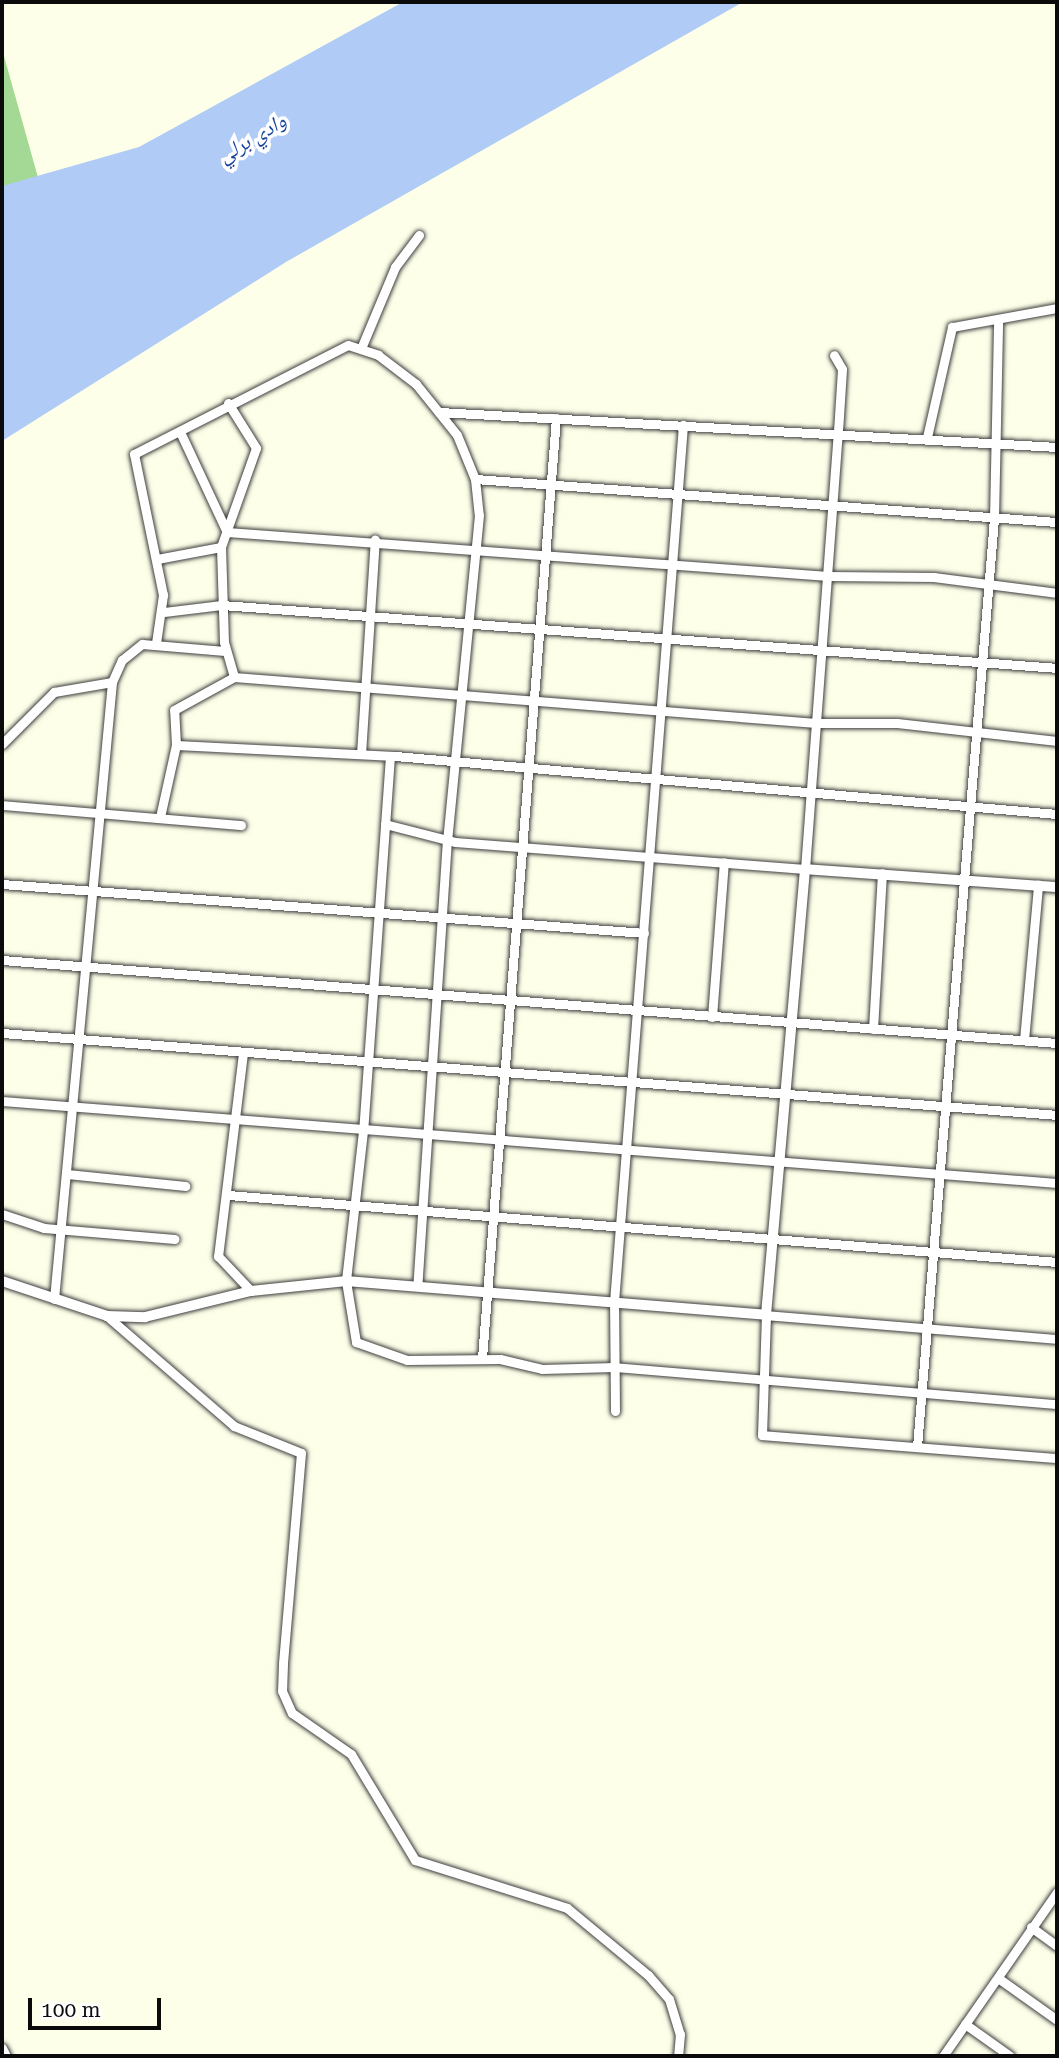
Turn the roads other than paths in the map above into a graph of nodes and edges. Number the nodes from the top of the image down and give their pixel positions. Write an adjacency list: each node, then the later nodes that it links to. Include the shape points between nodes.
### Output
1 (419, 235): 4 (street, via 395,267)
2 (1057, 308): 3 (street)
3 (998, 322): 12 (street, via 951,327); 13 (street)
4 (362, 346): 6 (street, via 338,348); 7 (street, via 416,384)
5 (834, 355): 10 (street, via 842,369)
6 (228, 403): 11 (street); 21 (street, via 256,448)
7 (439, 412): 8 (street); 15 (street)
8 (556, 418): 9 (street); 16 (street)
9 (683, 425): 10 (street); 17 (street)
10 (838, 431): 12 (street); 18 (street)
11 (181, 434): 21 (street); 26 (street, via 132,458)
12 (928, 437): 13 (street)
13 (998, 442): 14 (street); 19 (street)
14 (1057, 447)
15 (475, 479): 16 (street); 24 (street)
16 (554, 483): 17 (street); 25 (street)
17 (678, 491): 18 (street); 27 (street)
18 (832, 506): 19 (street); 28 (street)
19 (994, 518): 20 (street); 29 (street)
20 (1057, 522)
21 (225, 531): 22 (street); 23 (street)
22 (375, 539): 24 (street); 33 (street)
23 (221, 547): 26 (street); 31 (street)
24 (477, 548): 25 (street); 34 (street)
25 (548, 553): 27 (street); 35 (street)
26 (157, 559): 32 (street)
27 (671, 563): 28 (street); 36 (street)
28 (828, 576): 29 (street, via 934,577); 38 (street)
29 (987, 588): 30 (street); 40 (street)
30 (1057, 593)
31 (222, 604): 32 (street); 33 (street); 39 (street)
32 (164, 612): 37 (street)
33 (370, 615): 34 (street); 44 (street)
34 (470, 625): 35 (street); 45 (street)
35 (542, 631): 36 (street); 46 (street)
36 (668, 639): 38 (street); 47 (street)
37 (156, 643): 39 (street); 43 (street, via 131,649)
38 (822, 647): 40 (street); 48 (street)
39 (225, 651): 42 (street)
40 (982, 664): 41 (street); 49 (street)
41 (1057, 668)
42 (234, 677): 44 (street); 52 (street, via 174,710)
43 (112, 682): 51 (street, via 54,692); 61 (street)
44 (366, 688): 45 (street); 53 (street)
45 (466, 696): 46 (street); 55 (street)
46 (537, 702): 47 (street); 56 (street)
47 (663, 710): 48 (street); 57 (street)
48 (816, 723): 49 (street, via 939,726); 58 (street)
49 (976, 735): 50 (street); 60 (street)
50 (1057, 741)
51 (2, 744)
52 (176, 745): 53 (street); 63 (street)
53 (361, 754): 54 (street)
54 (390, 756): 55 (street); 64 (street)
55 (458, 763): 56 (street); 66 (street)
56 (530, 770): 57 (street); 67 (street)
57 (656, 781): 58 (street); 68 (street)
58 (811, 796): 60 (street, via 930,799); 70 (street)
59 (2, 805): 61 (street)
60 (970, 808): 62 (street); 72 (street)
61 (99, 814): 63 (street); 76 (street)
62 (1057, 814)
63 (160, 817): 65 (street)
64 (384, 824): 66 (street); 77 (street)
65 (240, 825)
66 (447, 839): 67 (street); 78 (street)
67 (524, 847): 68 (street); 79 (street)
68 (650, 856): 69 (street); 80 (street)
69 (723, 862): 70 (street); 87 (street)
70 (805, 869): 71 (street); 88 (street)
71 (882, 873): 72 (street); 89 (street)
72 (964, 879): 74 (street); 91 (street)
73 (2, 884): 76 (street)
74 (1038, 885): 75 (street); 93 (street)
75 (1057, 887)
76 (91, 890): 77 (street); 82 (street)
77 (378, 915): 78 (street); 83 (street)
78 (441, 922): 79 (street); 84 (street)
79 (518, 926): 80 (street); 85 (street)
80 (643, 933): 86 (street)
81 (2, 960): 82 (street)
82 (84, 963): 83 (street); 92 (street)
83 (372, 990): 84 (street); 96 (street)
84 (437, 996): 85 (street); 97 (street)
85 (512, 1001): 86 (street); 98 (street)
86 (638, 1011): 87 (street); 99 (street)
87 (712, 1017): 88 (street)
88 (792, 1024): 89 (street); 100 (street)
89 (873, 1029): 91 (street)
90 (2, 1033): 92 (street)
91 (951, 1036): 93 (street); 103 (street)
92 (77, 1038): 95 (street); 102 (street)
93 (1024, 1040): 94 (street)
94 (1057, 1043)
95 (243, 1053): 96 (street); 105 (street)
96 (369, 1064): 97 (street); 106 (street)
97 (435, 1069): 98 (street); 107 (street)
98 (507, 1074): 99 (street); 108 (street)
99 (634, 1083): 100 (street); 109 (street)
100 (788, 1096): 103 (street); 110 (street)
101 (2, 1101): 102 (street)
102 (71, 1107): 105 (street); 111 (street)
103 (947, 1108): 104 (street); 112 (street)
104 (1057, 1115)
105 (234, 1122): 106 (street); 115 (street)
106 (363, 1131): 107 (street); 116 (street)
107 (428, 1136): 108 (street); 117 (street)
108 (500, 1142): 109 (street); 119 (street)
109 (628, 1152): 110 (street); 121 (street)
110 (780, 1164): 112 (street); 123 (street)
111 (66, 1174): 114 (street); 120 (street)
112 (940, 1177): 113 (street); 124 (street)
113 (1057, 1184)
114 (185, 1186)
115 (228, 1195): 116 (street); 129 (street, via 219,1261)
116 (354, 1209): 117 (street); 127 (street)
117 (422, 1213): 119 (street); 128 (street)
118 (2, 1214): 120 (street)
119 (494, 1217): 121 (street); 130 (street)
120 (61, 1229): 122 (street); 131 (street)
121 (622, 1231): 123 (street); 132 (street)
122 (174, 1239)
123 (773, 1243): 124 (street); 133 (street)
124 (932, 1255): 125 (street); 135 (street)
125 (1057, 1262)
126 (2, 1281): 131 (street)
127 (346, 1281): 128 (street); 129 (street); 137 (street, via 349,1325 360,1346 407,1360)
128 (416, 1286): 130 (street)
129 (251, 1291): 134 (street, via 181,1310)
130 (488, 1292): 132 (street); 137 (street)
131 (54, 1299): 134 (street)
132 (614, 1302): 133 (street); 138 (street)
133 (766, 1315): 135 (street); 139 (street)
134 (107, 1317): 153 (street, via 234,1426 301,1453 282,1691 292,1713 351,1754 415,1860 567,1908 653,1980 676,2020)
135 (927, 1331): 136 (street); 140 (street)
136 (1057, 1339)
137 (482, 1357): 138 (street, via 542,1369)
138 (614, 1367): 139 (street); 142 (street)
139 (763, 1377): 140 (street); 143 (street, via 762,1435)
140 (923, 1390): 141 (street); 143 (street)
141 (1057, 1404)
142 (615, 1411)
143 (917, 1447): 144 (street)
144 (1057, 1458)
145 (1057, 1892): 146 (street)
146 (1031, 1927): 147 (street); 148 (street)
147 (1057, 1946)
148 (998, 1978): 149 (street); 150 (street)
149 (1057, 2020)
150 (965, 2024): 154 (street); 155 (street)
151 (2, 2048): 152 (street)
152 (6, 2056)
153 (678, 2056)
154 (943, 2056)
155 (1010, 2056)

